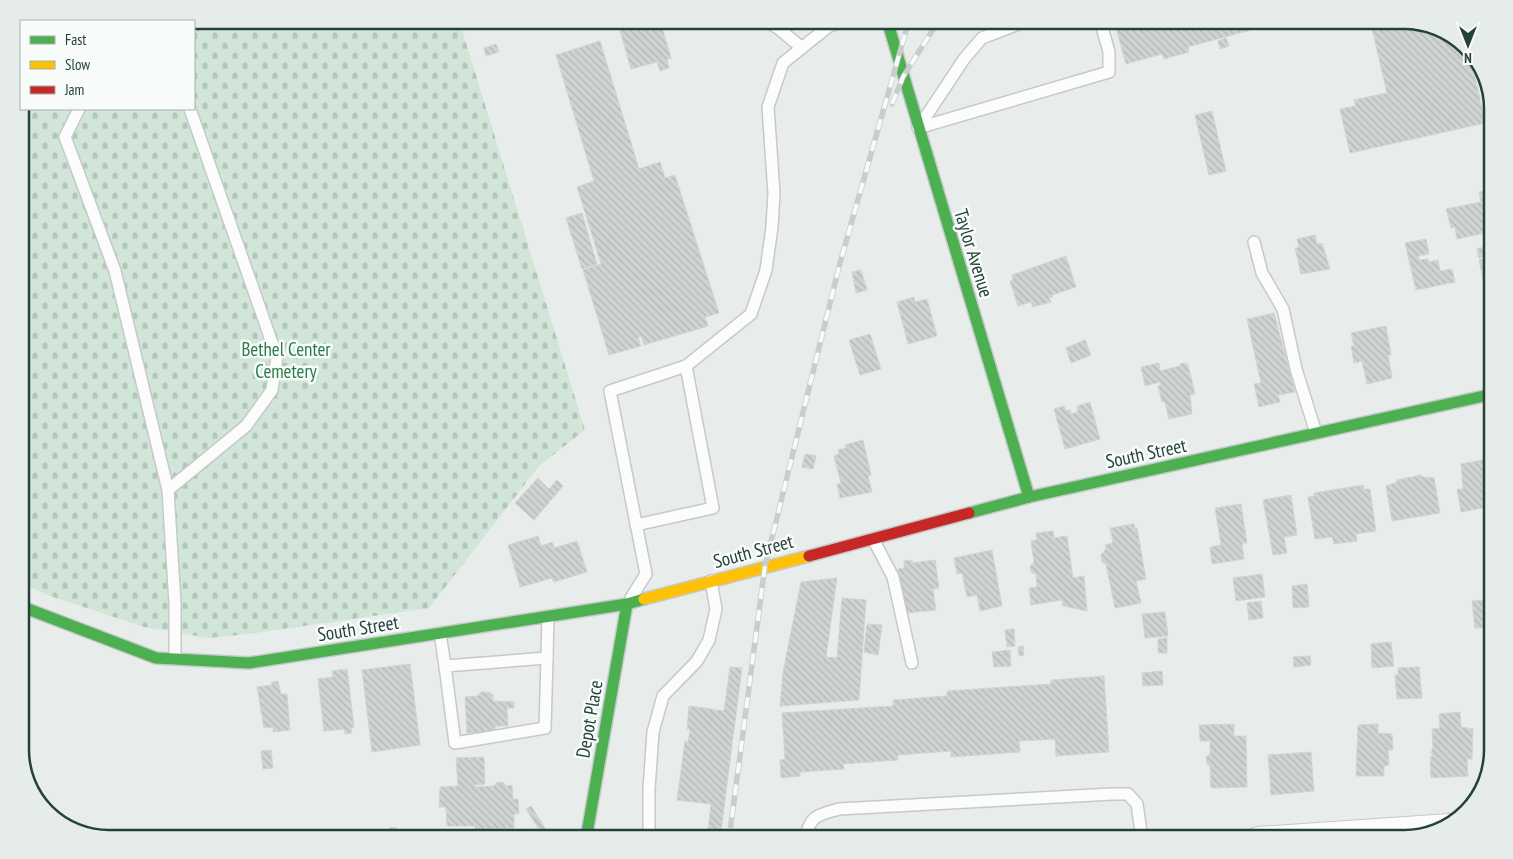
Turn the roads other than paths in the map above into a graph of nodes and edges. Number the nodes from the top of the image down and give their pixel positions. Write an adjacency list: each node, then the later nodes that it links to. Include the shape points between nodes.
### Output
1 (779, 29): 6 (lane)
2 (824, 29): 6 (lane)
3 (890, 29): 9 (street, Taylor Avenue)
4 (1006, 29): 9 (lane, via 982,38)
5 (1103, 29): 9 (lane, via 1109,52 1109,72)
6 (802, 48): 11 (lane, via 783,63 768,107 774,193 772,227 766,270 751,314)
7 (78, 110): 14 (lane, via 65,137 115,271)
8 (190, 110): 14 (lane, via 277,357 272,390 246,426)
9 (918, 128): 15 (street, Taylor Avenue)
10 (1254, 242): 13 (lane, via 1262,273 1283,309 1296,369)
11 (686, 366): 16 (lane, via 610,391); 16 (lane, via 713,508)
12 (1484, 396): 13 (street, South Street)
13 (1316, 433): 15 (street, South Street)
14 (168, 490): 24 (lane)
15 (1029, 497): 17 (street, South Street)
16 (636, 525): 19 (lane, via 646,574)
17 (872, 537): 18 (street, South Street); 25 (lane, via 893,577)
18 (711, 581): 19 (street, South Street); 29 (lane, via 716,609 709,640 697,661 663,696 653,732)
19 (627, 604): 21 (street, South Street); 28 (street, Depot Place)
20 (29, 609): 24 (street, South Street, via 156,658)
21 (548, 616): 22 (street, South Street); 23 (lane)
22 (440, 633): 24 (street, South Street, via 249,663); 26 (lane)
23 (547, 658): 26 (lane); 26 (lane, via 545,728 455,743)
24 (175, 659)
25 (912, 662)
26 (444, 666)
27 (1426, 828): 32 (street)
28 (588, 830)
29 (649, 830)
30 (806, 830): 31 (lane, via 816,816 839,809 1128,794 1137,804)
31 (1141, 830)
32 (1391, 830)

